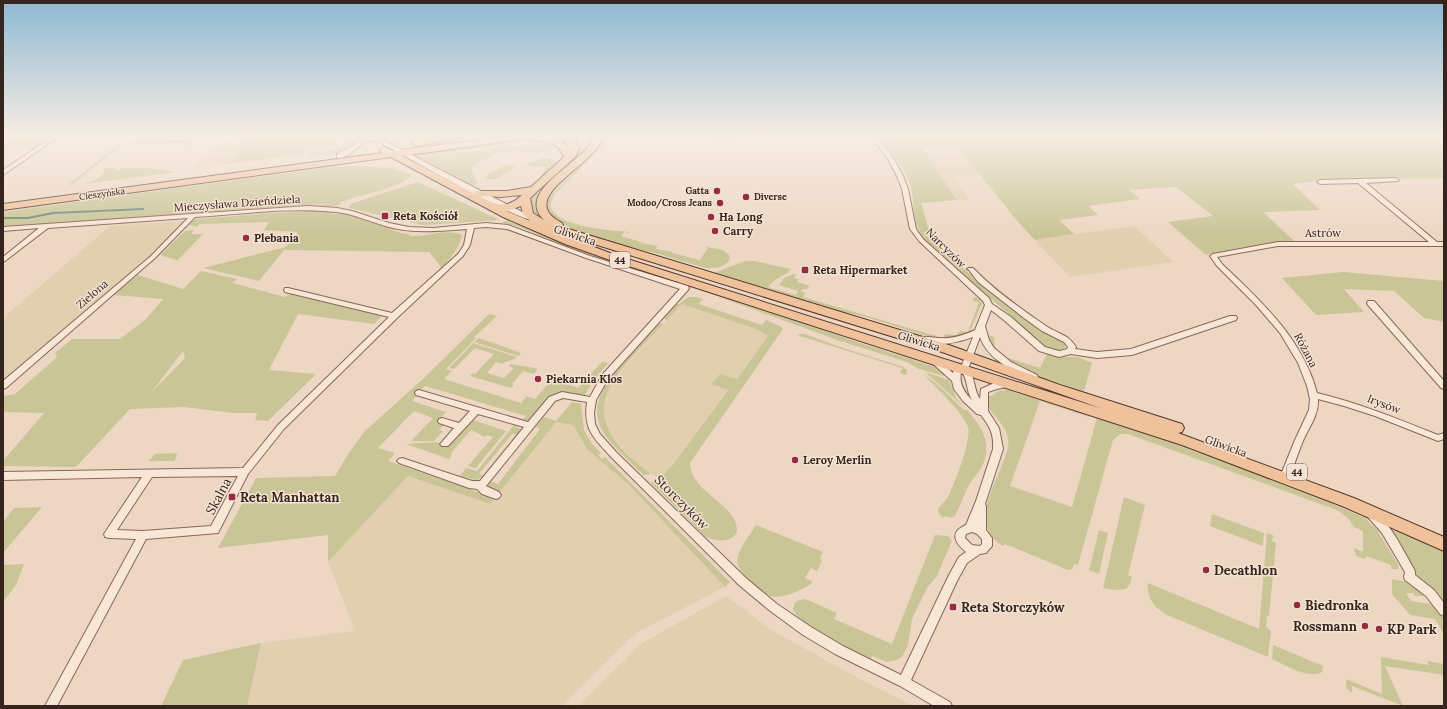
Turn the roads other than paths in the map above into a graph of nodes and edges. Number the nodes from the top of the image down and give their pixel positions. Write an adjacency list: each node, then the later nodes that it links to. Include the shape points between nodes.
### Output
1 (267, 168): 15 (main road, Cieszyńska / 44)
2 (275, 168): 16 (main road, Cieszyńska / 44)
3 (405, 168): 9 (main road, 44)
4 (419, 168): 9 (main road, Gliwicka / 44)
5 (432, 168): 13 (street, Gliwicka)
6 (557, 168): 14 (main road)
7 (571, 168): 23 (main road, via 543,198 541,204 546,217)
8 (896, 168): 32 (street, Narcyzów, via 905,189 910,219 917,235 930,251)
9 (425, 172): 17 (main road, Gliwicka / 44, via 490,206)
10 (1396, 180): 11 (street)
11 (1360, 181): 12 (street); 24 (street)
12 (1320, 182)
13 (479, 193): 14 (main road, via 497,196); 17 (street, Gliwicka)
14 (531, 193): 17 (main road); 19 (main road, via 525,207)
15 (3, 202)
16 (3, 207)
17 (507, 212): 19 (street, Gliwicka); 38 (main road, Gliwicka / 44, via 562,239 614,258)
18 (193, 216): 20 (street, Mieczysława Dzieńdziela); 21 (street, Mieczysława Dzieńdziela, via 308,208 352,213 408,229); 40 (street, Zielona, via 153,257)
19 (531, 218): 23 (main road, Gliwicka)
20 (44, 227): 22 (street, Mieczysława Dzieńdziela); 27 (street)
21 (471, 227): 29 (street, Gliwicka, via 513,228 588,257); 33 (street, Skalna, via 467,245 461,255)
22 (3, 230)
23 (566, 231): 36 (main road, Gliwicka / 44)
24 (1435, 244): 25 (street, Astrów); 26 (street, Astrów, via 1278,244)
25 (1444, 244)
26 (1213, 256): 44 (street, Różana, via 1267,312 1284,334 1299,357)
27 (3, 260)
28 (971, 269): 37 (street, Narcyzów, via 1027,316 1067,340 1072,347)
29 (685, 288): 45 (street, Storczyków, via 614,367 600,384)
30 (288, 290): 33 (street)
31 (1370, 303): 41 (street)
32 (989, 305): 35 (street); 37 (street, Narcyzów, via 1042,349 1059,354)
33 (394, 316): 54 (street, Skalna, via 281,427)
34 (1233, 318): 37 (street, Narcyzów, via 1132,352 1097,355)
35 (980, 329): 36 (street, via 951,342); 38 (street); 42 (street, via 987,344 1000,358)
36 (904, 336): 38 (main road, Gliwicka / 44)
37 (1071, 352)
38 (962, 369): 39 (main road, Gliwicka / 44); 42 (main road, Gliwicka / 44); 47 (street, via 969,375 973,397); 47 (street, via 957,386 964,398)
39 (1008, 384): 47 (street, via 984,391); 56 (main road, Gliwicka / 44)
40 (3, 386)
41 (1444, 386)
42 (1055, 388): 56 (main road, Gliwicka / 44, via 1146,417)
43 (419, 392): 46 (street)
44 (1314, 395): 51 (street, Irysów, via 1378,414 1438,438); 56 (street, Różana, via 1311,417)
45 (592, 400): 49 (street, via 565,395 555,397); 71 (street, Storczyków, via 591,424 603,443 743,582 807,631)
46 (476, 410): 49 (street); 50 (street)
47 (986, 415): 60 (street, via 997,435 998,449)
48 (442, 421): 50 (street)
49 (530, 426): 58 (street)
50 (460, 427): 52 (street)
51 (1444, 436)
52 (445, 444)
53 (402, 461): 58 (street)
54 (245, 472): 55 (street); 64 (street, Skalna, via 214,530)
55 (149, 473): 57 (street); 64 (street, via 109,534)
56 (1286, 473): 61 (main road, Gliwicka / 44); 65 (main road, Gliwicka / 44)
57 (3, 476)
58 (480, 486): 59 (street)
59 (496, 495)
60 (981, 501): 62 (street); 63 (street)
61 (1348, 502): 66 (main road, Gliwicka / 44); 70 (street, Gliwicka, via 1371,515 1384,527 1408,567 1409,577 1430,593)
62 (969, 529): 63 (street); 67 (street, via 961,533 960,540)
63 (981, 532): 68 (street, via 987,538 987,546)
64 (143, 535): 72 (street)
65 (1444, 536)
66 (1444, 544)
67 (963, 545): 68 (street); 69 (street)
68 (976, 551): 69 (street)
69 (963, 560): 71 (street)
70 (1444, 611)
71 (904, 682): 73 (street, Storczyków)
72 (51, 706)
73 (946, 706)

